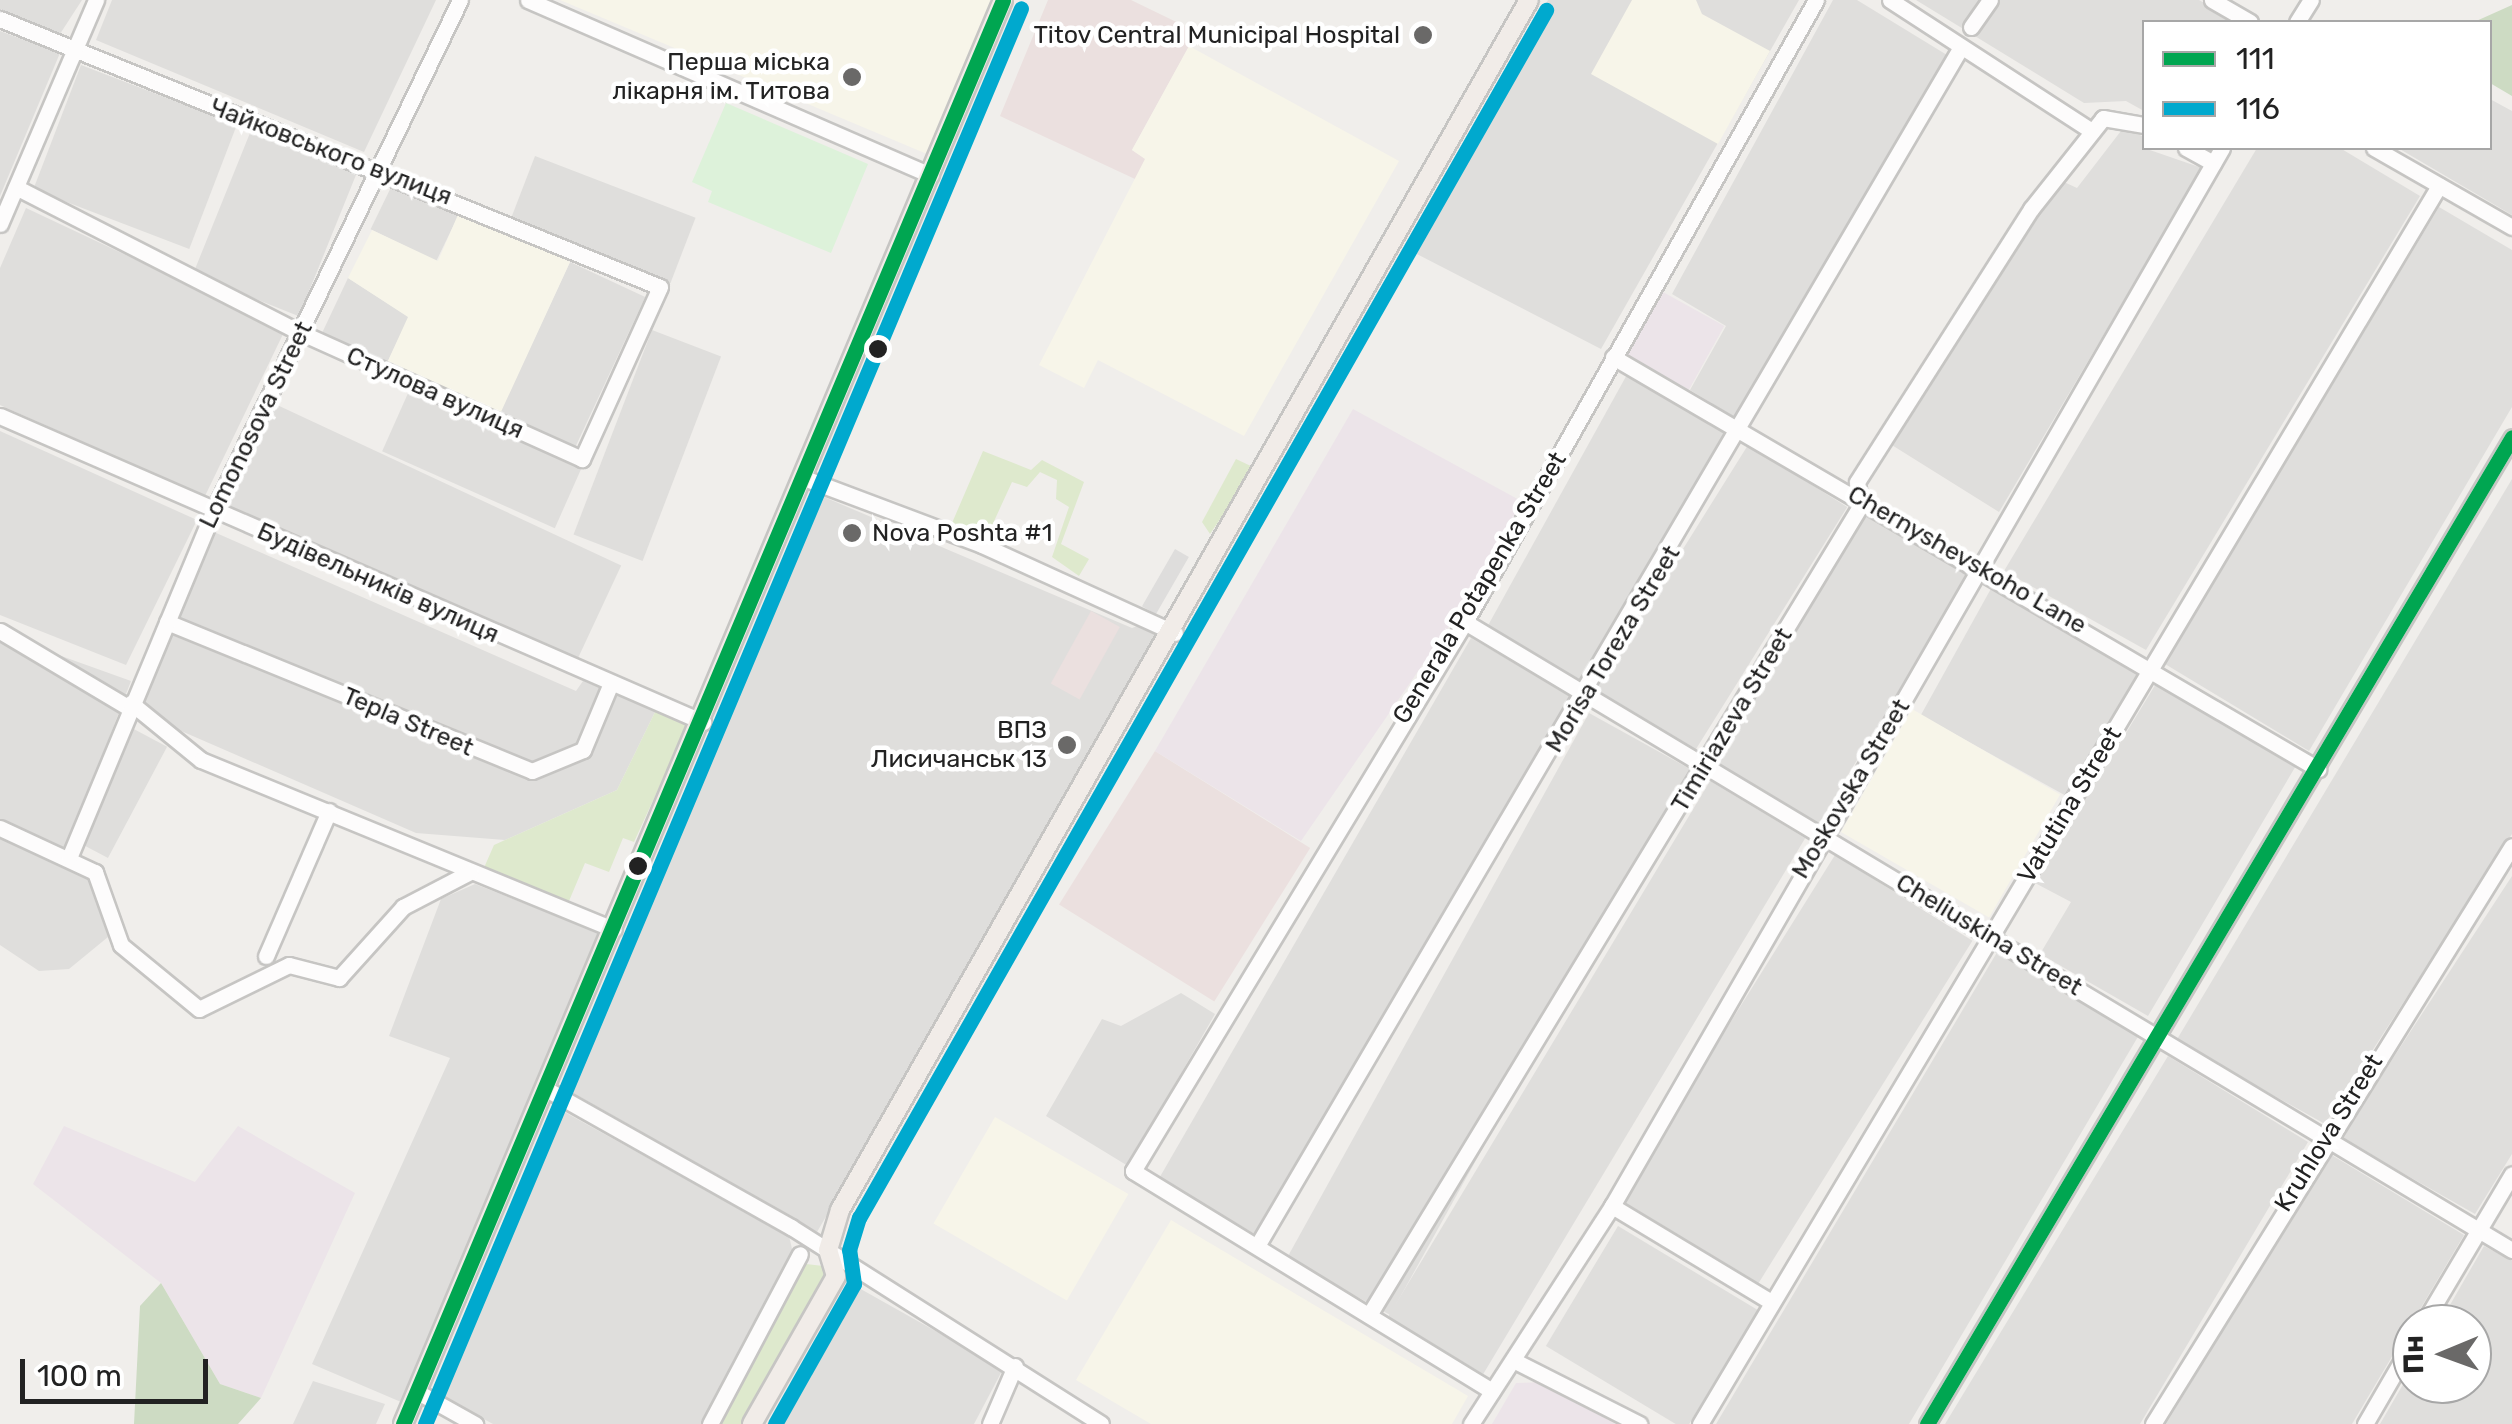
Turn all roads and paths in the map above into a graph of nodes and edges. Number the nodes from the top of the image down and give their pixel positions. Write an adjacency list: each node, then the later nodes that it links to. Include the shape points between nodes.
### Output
1 (96, 0): 14 (street)
2 (460, 0): 21 (street, Lomonosova Street)
3 (528, 0): 22 (street)
4 (1003, 0): 22 (main road)
5 (1529, 0): 40 (main road)
6 (1816, 0): 29 (street, Generala Potapenka Street)
7 (1890, 0): 13 (street)
8 (1990, 0): 12 (street)
9 (2212, 0): 11 (street)
10 (0, 19): 14 (street, Чайковського вулиця)
11 (2247, 20)
12 (1971, 27)
13 (1961, 47): 16 (street); 31 (street, Morisa Toreza Street)
14 (72, 50): 21 (street, Чайковського вулиця); 24 (street)
15 (2142, 124): 16 (street, via 2122,114)
16 (2092, 131): 34 (street, Timiriazeva Street, via 2031,209 1858,482)
17 (2190, 150): 20 (street)
18 (2221, 150): 20 (street, Moskovska Street)
19 (2377, 150): 23 (street)
20 (2213, 163): 36 (street, Moskovska Street)
21 (377, 168): 27 (street, Чайковського вулиця); 28 (street, Lomonosova Street)
22 (931, 176): 33 (main road)
23 (2439, 186): 26 (street); 41 (street, Vatutina Street)
24 (16, 187): 25 (street); 28 (street, Стулова вулиця)
25 (0, 224)
26 (2512, 228)
27 (660, 287): 28 (street, Стулова вулиця, via 582,459)
28 (301, 333): 35 (street, Lomonosova Street)
29 (1613, 356): 31 (street, Chernyshevskoho Lane); 38 (street, Generala Potapenka Street)
30 (0, 416): 35 (street, Будівельників вулиця)
31 (1744, 429): 34 (street, Chernyshevskoho Lane); 43 (street, Morisa Toreza Street)
32 (2512, 437): 47 (street)
33 (804, 478): 40 (street, via 997,551); 45 (main road)
34 (1860, 498): 36 (street, Chernyshevskoho Lane); 46 (street, Timiriazeva Street)
35 (214, 510): 37 (street, Lomonosova Street); 42 (street, Будівельників вулиця)
36 (1982, 571): 41 (street, Chernyshevskoho Lane); 50 (street, Moskovska Street)
37 (167, 622): 42 (street, Tepla Street, via 532,770 583,750); 44 (street, Lomonosova Street)
38 (1465, 622): 43 (street, Cheliuskina Street); 64 (street, Generala Potapenka Street, via 1133,1171)
39 (0, 630): 44 (street)
40 (1175, 633): 65 (main road, via 840,1210)
41 (2153, 666): 47 (street, Chernyshevskoho Lane); 55 (street, Vatutina Street)
42 (611, 683): 45 (street, Будівельників вулиця)
43 (1586, 694): 46 (street, Cheliuskina Street); 64 (street, Morisa Toreza Street)
44 (130, 706): 48 (street, via 201,760); 52 (street, Lomonosova Street)
45 (703, 722): 54 (main road)
46 (1704, 767): 50 (street, Cheliuskina Street); 70 (street, Timiriazeva Street)
47 (2318, 769): 57 (street)
48 (329, 811): 53 (street); 56 (street)
49 (0, 828): 52 (street)
50 (1821, 836): 55 (street, Cheliuskina Street); 61 (street, Moskovska Street)
51 (2512, 846): 59 (street, Kruhlova Street)
52 (68, 858): 53 (street, via 95,872 121,944 199,1009 289,965 339,978 403,907)
53 (470, 872): 54 (street)
54 (614, 929): 58 (main road)
55 (1993, 936): 57 (street, Cheliuskina Street); 68 (street, Vatutina Street)
56 (266, 956)
57 (2156, 1036): 59 (street, Cheliuskina Street); 85 (street)
58 (546, 1089): 62 (street); 74 (main road)
59 (2323, 1139): 63 (street, Cheliuskina Street); 86 (street, Kruhlova Street)
60 (2512, 1174): 63 (street)
61 (1612, 1206): 68 (street); 71 (street, Moskovska Street)
62 (791, 1227): 65 (street); 67 (street)
63 (2477, 1230): 66 (street, Cheliuskina Street); 69 (street)
64 (1257, 1246): 70 (street)
65 (828, 1250): 67 (street); 72 (street); 79 (main road, via 836,1276)
66 (2512, 1250)
67 (800, 1254): 78 (street)
68 (1771, 1302): 84 (street, Vatutina Street)
69 (2434, 1304)
70 (1369, 1315): 75 (street)
71 (1519, 1363): 75 (street, Moskovska Street); 83 (street)
72 (1015, 1366): 80 (street); 81 (street)
73 (2392, 1377): 87 (street)
74 (416, 1391): 76 (main road); 77 (street)
75 (1492, 1391): 82 (street, Moskovska Street)
76 (402, 1424)
77 (475, 1424)
78 (710, 1424)
79 (752, 1424)
80 (990, 1424)
81 (1101, 1424)
82 (1472, 1424)
83 (1639, 1424)
84 (1700, 1424)
85 (1927, 1424)
86 (2153, 1424)
87 (2365, 1424)

